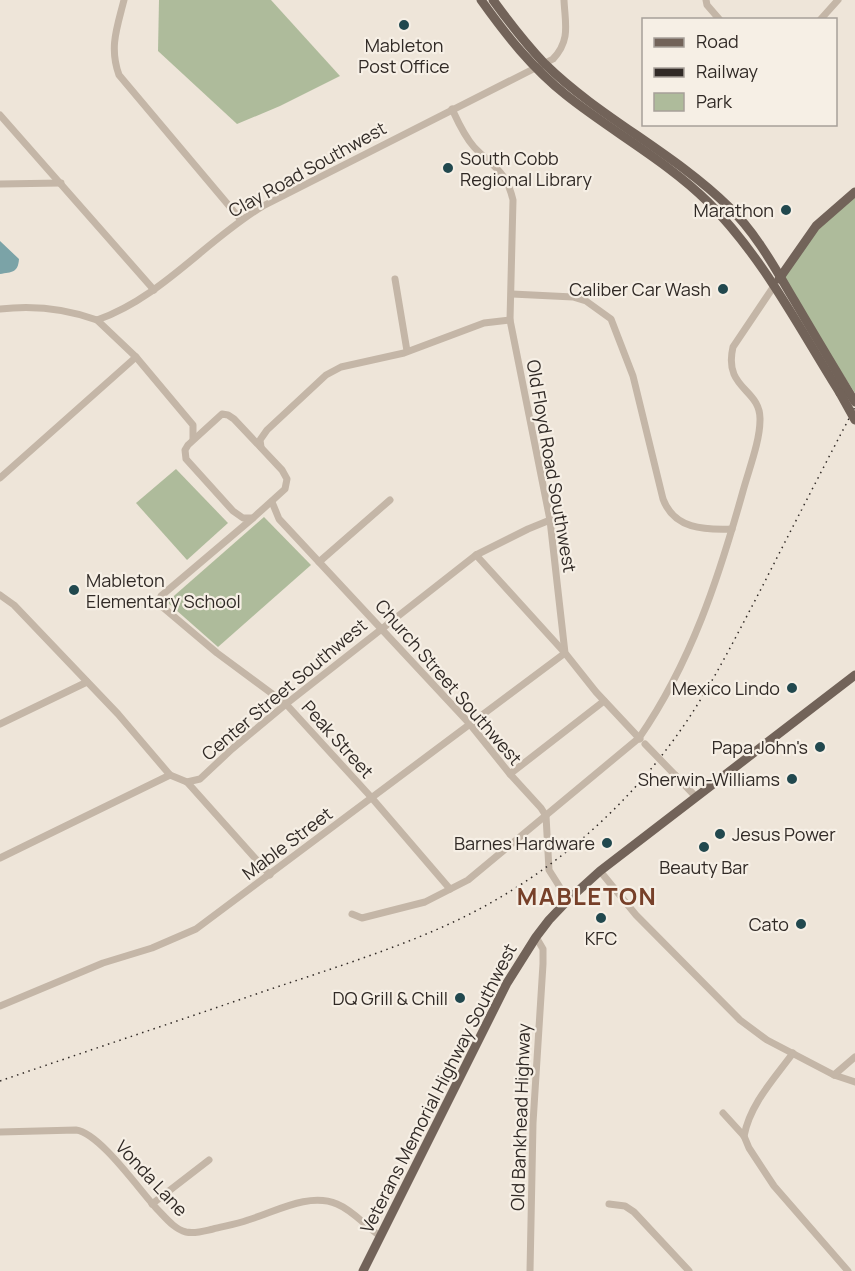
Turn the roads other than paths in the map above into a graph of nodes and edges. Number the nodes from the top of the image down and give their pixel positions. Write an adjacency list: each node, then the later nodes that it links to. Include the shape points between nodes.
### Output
1 (124, 0): 16 (street, via 113,46 119,75)
2 (481, 0): 10 (main road)
3 (493, 0): 9 (main road)
4 (564, 0): 9 (street, via 566,37 558,53)
5 (706, 0): 7 (street)
6 (838, 0): 8 (street)
7 (718, 18)
8 (822, 18)
9 (545, 63): 10 (street, Clay Road Southwest); 17 (main road, via 712,190 741,219)
10 (535, 68): 11 (street, Clay Road Southwest); 19 (main road, via 566,96 707,201 740,237)
11 (452, 109): 16 (street, Clay Road Southwest); 21 (street, Old Floyd Road Southwest, via 468,140 502,173 510,188)
12 (0, 115): 13 (street)
13 (61, 183): 14 (street); 20 (street)
14 (0, 184)
15 (855, 192): 17 (main road, via 816,226)
16 (241, 220): 20 (street, Clay Road Southwest)
17 (780, 276): 19 (main road); 27 (main road)
18 (395, 279): 25 (street)
19 (774, 286): 27 (main road); 44 (street, via 733,347 731,357 732,373 758,405 760,419)
20 (154, 290): 23 (street, Clay Road Southwest)
21 (512, 294): 24 (street, Old Floyd Road Southwest); 44 (street, via 573,297 586,301 611,319 633,376 669,512 693,527)
22 (0, 309): 23 (street, via 36,306)
23 (97, 320): 26 (street)
24 (510, 320): 25 (street, via 464,329); 43 (street, Old Floyd Road Southwest)
25 (408, 351): 32 (street, via 342,367 326,375)
26 (136, 357): 31 (street); 36 (street)
27 (842, 389): 28 (main road); 29 (main road, bridge)
28 (855, 402)
29 (855, 420)
30 (209, 424): 31 (street); 33 (street, via 222,414 228,415); 34 (street)
31 (193, 425): 34 (street)
32 (267, 430): 33 (street, via 255,435); 35 (street, via 260,440)
33 (248, 433): 35 (street)
34 (193, 440): 40 (street, via 185,450 186,459)
35 (261, 447): 38 (street, via 286,479 285,489)
36 (0, 478)
37 (390, 500): 47 (street)
38 (272, 502): 39 (street); 42 (street, Church Street Southwest)
39 (261, 511): 41 (street); 42 (street)
40 (233, 512): 41 (street); 45 (street, via 237,519)
41 (253, 518): 45 (street)
42 (279, 519): 47 (street, Church Street Southwest)
43 (550, 520): 46 (street, Center Street Southwest); 50 (street, Old Floyd Road Southwest)
44 (732, 529): 57 (street, via 700,625 668,694)
45 (232, 537): 54 (street, Peak Street, via 161,596 159,604)
46 (476, 555): 49 (street, Center Street Southwest); 50 (street)
47 (319, 562): 49 (street, Church Street Southwest)
48 (1, 595): 52 (street)
49 (382, 628): 54 (street, Center Street Southwest); 55 (street, Church Street Southwest)
50 (565, 653): 53 (street); 55 (street, Mable Street)
51 (855, 675): 62 (main road, Veterans Memorial Highway Southwest)
52 (87, 682): 56 (street); 59 (street)
53 (604, 701): 57 (street); 58 (street)
54 (286, 704): 60 (street, Center Street Southwest, via 200,779); 61 (street, Peak Street)
55 (470, 723): 58 (street, Church Street Southwest); 61 (street, Mable Street)
56 (0, 724)
57 (639, 738): 62 (street, bridge); 63 (street)
58 (510, 774): 63 (street, Church Street Southwest)
59 (170, 775): 60 (street); 64 (street)
60 (187, 782): 66 (street)
61 (371, 797): 66 (street, Mable Street); 67 (street, Peak Street)
62 (696, 797): 65 (main road, Veterans Memorial Highway Southwest)
63 (546, 816): 67 (street, via 468,880); 68 (street, via 549,870)
64 (0, 858)
65 (600, 871): 68 (main road, Veterans Memorial Highway Southwest); 72 (street, via 636,915 740,1020)
66 (270, 875): 71 (street, Mable Street, via 196,929)
67 (450, 889): 69 (street, via 398,910 362,918)
68 (568, 900): 70 (main road, Veterans Memorial Highway Southwest)
69 (352, 914)
70 (536, 937): 82 (main road, Veterans Memorial Highway Southwest, via 506,987); 84 (street, Old Bankhead Highway, via 543,948 543,964 533,1123)
71 (0, 1006)
72 (793, 1053): 74 (street); 78 (street, via 759,1098)
73 (855, 1057): 74 (street)
74 (834, 1075): 75 (street)
75 (855, 1082)
76 (723, 1113): 78 (street)
77 (0, 1132): 80 (street, Vonda Lane, via 85,1132)
78 (744, 1136): 86 (street, via 774,1186)
79 (209, 1160): 80 (street)
80 (152, 1204): 82 (street, Vonda Lane, via 173,1225 192,1233 313,1200 326,1200 350,1210)
81 (609, 1204): 85 (street, via 634,1212)
82 (381, 1236): 83 (main road, Veterans Memorial Highway Southwest)
83 (363, 1271)
84 (530, 1271)
85 (689, 1271)
86 (848, 1271)

